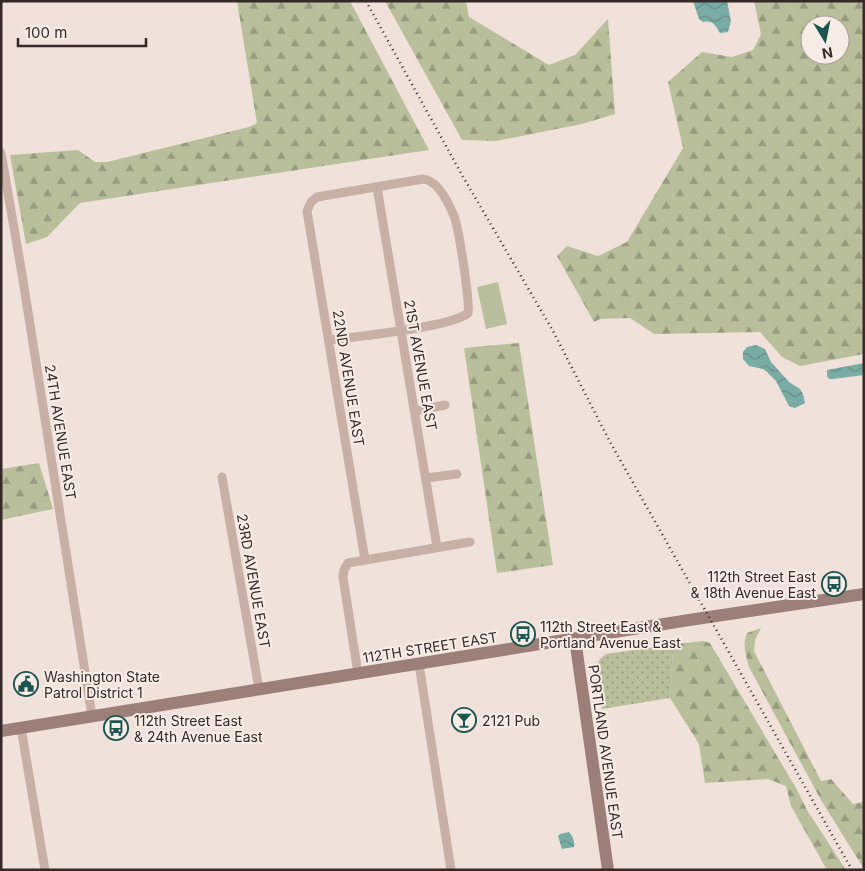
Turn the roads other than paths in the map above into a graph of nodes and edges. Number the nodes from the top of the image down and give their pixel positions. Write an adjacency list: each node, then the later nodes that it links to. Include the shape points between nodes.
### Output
1 (1, 153): 18 (street, 24TH AVENUE EAST)
2 (377, 187): 3 (street, 21ST AVENUE EAST); 3 (street, via 427,179 435,185 454,217 466,286 468,313 454,320); 4 (street, 22ND AVENUE EAST, via 317,197 307,211)
3 (401, 330): 4 (street); 6 (street, 21ST AVENUE EAST)
4 (329, 340): 12 (street, 22ND AVENUE EAST)
5 (445, 405): 6 (street)
6 (415, 411): 9 (street, 21ST AVENUE EAST)
7 (457, 474): 9 (street)
8 (222, 477): 17 (street, 23RD AVENUE EAST)
9 (426, 478): 11 (street, 21ST AVENUE EAST)
10 (470, 542): 11 (street)
11 (437, 547): 12 (street)
12 (365, 560): 16 (street, via 350,562 343,576)
13 (864, 594): 14 (main road, 112TH STREET EAST)
14 (574, 639): 15 (main road, 112TH STREET EAST); 23 (main road, PORTLAND AVENUE EAST)
15 (419, 664): 16 (main road, 112TH STREET EAST); 22 (street)
16 (358, 674): 17 (main road, 112TH STREET EAST)
17 (259, 689): 18 (main road, 112TH STREET EAST)
18 (92, 716): 19 (main road, 112TH STREET EAST)
19 (21, 728): 20 (main road, 112TH STREET EAST); 21 (street)
20 (1, 731)
21 (46, 870)
22 (450, 870)
23 (608, 870)

